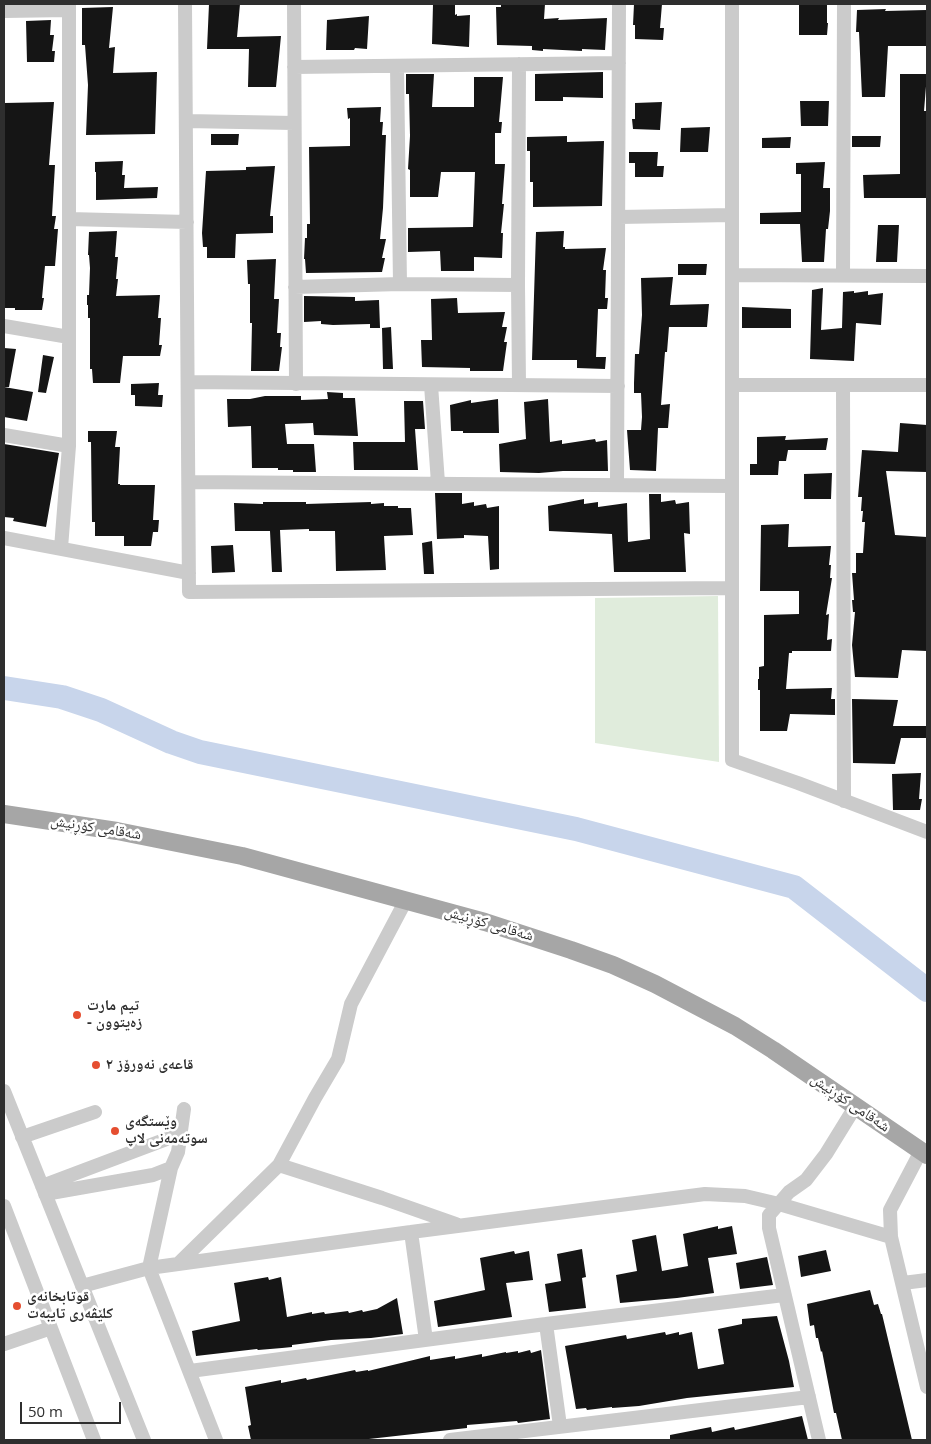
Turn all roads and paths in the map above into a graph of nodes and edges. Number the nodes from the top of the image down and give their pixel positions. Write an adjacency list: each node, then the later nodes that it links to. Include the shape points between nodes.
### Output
1 (186, 4): 12 (street)
2 (294, 4): 10 (street)
3 (620, 4): 8 (street)
4 (732, 4): 14 (street)
5 (844, 4): 19 (street)
6 (69, 7): 7 (street); 16 (street)
7 (4, 11)
8 (619, 63): 9 (street); 15 (street)
9 (518, 64): 11 (street); 22 (street)
10 (294, 66): 11 (street); 13 (street)
11 (397, 66): 21 (street)
12 (186, 121): 13 (street); 17 (street)
13 (294, 123): 23 (street)
14 (732, 215): 15 (street); 18 (street)
15 (619, 216): 32 (street)
16 (69, 219): 17 (street); 25 (street)
17 (187, 222): 26 (street)
18 (732, 275): 19 (street); 33 (street)
19 (843, 275): 20 (street)
20 (927, 276)
21 (400, 284): 22 (street); 23 (street)
22 (518, 285): 29 (street)
23 (295, 288): 27 (street)
24 (4, 326): 25 (street)
25 (69, 337): 35 (street)
26 (188, 382): 27 (street); 36 (street)
27 (296, 384): 28 (street)
28 (431, 385): 29 (street); 37 (street)
29 (519, 385): 32 (street)
30 (843, 385): 31 (street); 33 (street); 44 (street)
31 (927, 385)
32 (618, 386): 38 (street)
33 (732, 386): 39 (street)
34 (4, 435): 35 (street)
35 (70, 446): 41 (street)
36 (189, 482): 37 (street); 42 (street)
37 (438, 483): 38 (street)
38 (618, 485): 39 (street)
39 (731, 486): 43 (street)
40 (4, 538): 41 (street)
41 (61, 548): 42 (street)
42 (189, 573): 43 (street, via 189,592)
43 (731, 588): 44 (street, via 732,760)
44 (844, 801): 46 (street)
45 (4, 814): 47 (main road, شەقامی کۆڕنیش, via 117,831 242,856)
46 (927, 832)
47 (406, 900): 49 (main road, شەقامی کۆڕنیش, via 537,938 614,965 735,1026); 55 (street, via 351,1004 338,1059)
48 (4, 1091): 53 (street)
49 (855, 1107): 54 (main road, شەقامی کۆڕنیش); 58 (street, via 806,1180)
50 (184, 1110): 52 (street)
51 (95, 1112): 53 (street)
52 (180, 1134): 56 (street, via 178,1152); 57 (street)
53 (22, 1137): 57 (street)
54 (924, 1153): 62 (street, via 890,1210)
55 (279, 1165): 60 (street); 63 (street)
56 (171, 1168): 57 (street, via 153,1175); 64 (street)
57 (43, 1190): 67 (street)
58 (779, 1204): 60 (street, via 746,1196 705,1194); 62 (street); 68 (street, via 769,1215 769,1228)
59 (4, 1206): 70 (street)
60 (459, 1225): 61 (street)
61 (411, 1232): 63 (street); 71 (street)
62 (891, 1237): 66 (street)
63 (178, 1264): 64 (street)
64 (149, 1268): 67 (street); 73 (street)
65 (927, 1280): 66 (street)
66 (903, 1283): 74 (street)
67 (82, 1286): 78 (street)
68 (784, 1295): 69 (street); 75 (street)
69 (546, 1324): 71 (street); 76 (street)
70 (51, 1328): 72 (street); 77 (street)
71 (426, 1340): 73 (street)
72 (4, 1344)
73 (190, 1371): 79 (street)
74 (927, 1388)
75 (808, 1397): 76 (street); 81 (street)
76 (560, 1426): 80 (street)
77 (94, 1440)
78 (144, 1440)
79 (216, 1440)
80 (450, 1440)
81 (819, 1440)

